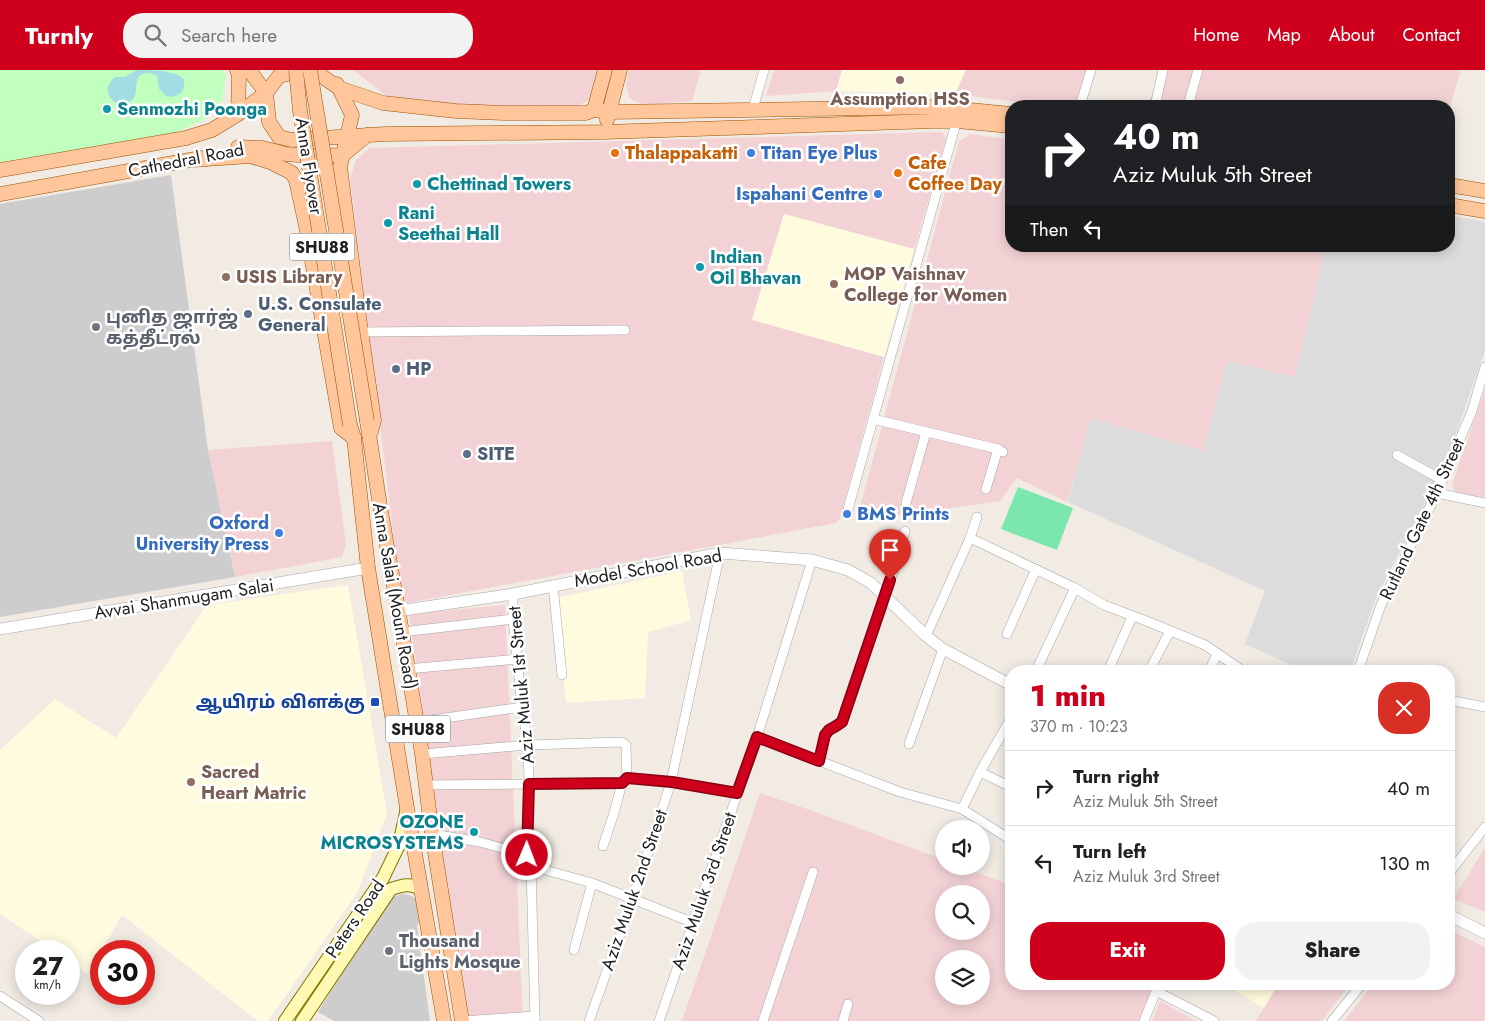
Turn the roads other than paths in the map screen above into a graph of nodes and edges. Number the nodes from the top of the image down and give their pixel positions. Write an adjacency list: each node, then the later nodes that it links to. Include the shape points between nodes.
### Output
1 (237, 70): 22 (main road)
2 (249, 70): 14 (main road)
3 (296, 70): 43 (main road, Anna Flyover / SHU88, bridge)
4 (303, 70): 14 (main road, Cathedral Road, via 279,76)
5 (312, 70): 13 (main road); 45 (main road, Anna Flyover / SHU88, bridge)
6 (329, 70): 13 (main road)
7 (605, 70): 20 (main road)
8 (620, 70): 21 (main road)
9 (764, 70): 19 (street)
10 (1091, 70): 15 (street)
11 (1163, 70): 16 (street)
12 (1198, 70): 17 (street)
13 (339, 88): 20 (main road, via 382,103 456,111 586,113); 29 (main road, via 352,115)
14 (266, 93): 22 (main road, Cathedral Road); 29 (main road, via 269,122 279,137 292,140)
15 (1082, 100)
16 (1156, 100)
17 (1190, 100)
18 (858, 108): 19 (main road); 24 (main road, via 938,106); 25 (main road)
19 (753, 109): 21 (main road)
20 (594, 110): 21 (main road)
21 (609, 112): 27 (main road)
22 (238, 114): 32 (main road, Cathedral Road, via 212,130 186,138)
23 (1005, 114): 24 (main road)
24 (958, 115): 25 (main road); 26 (main road); 42 (street)
25 (869, 123): 27 (main road)
26 (1005, 125)
27 (604, 132): 28 (main road)
28 (367, 135): 29 (main road); 31 (main road)
29 (347, 136): 31 (main road)
30 (192, 160): 31 (main road, Cathedral Road, via 238,147); 33 (main road, via 250,156); 36 (main road, Cathedral Road)
31 (342, 161): 33 (main road); 40 (main road)
32 (0, 170)
33 (292, 173): 43 (main road, via 306,226 341,428)
34 (1455, 186): 35 (main road)
35 (1485, 191)
36 (0, 194)
37 (1455, 205): 38 (main road)
38 (1485, 211)
39 (625, 330): 40 (street)
40 (361, 332): 45 (main road, via 374,420)
41 (1485, 368): 47 (street, Rutland Gate 4th Street, via 1472,411)
42 (873, 419): 44 (street); 52 (street)
43 (352, 432): 58 (main road, Anna Salai (Mount Road) / SHU88)
44 (926, 432): 48 (street, via 1001,450); 50 (street)
45 (370, 438): 64 (main road, Anna Salai (Mount Road) / SHU88)
46 (1397, 455): 47 (street)
47 (1442, 480): 49 (street, Rutland Gate 4th Street)
48 (986, 489)
49 (1437, 493): 51 (street); 80 (street, Rutland Gate 4th Street, via 1380,605)
50 (906, 503)
51 (1485, 503)
52 (848, 509)
53 (977, 517): 55 (street)
54 (905, 531): 63 (street)
55 (970, 538): 59 (street); 71 (street)
56 (720, 553): 57 (street, Model School Road); 60 (street, Model School Road); 96 (street, Aziz Muluk 2nd Street)
57 (812, 560): 63 (street, Model School Road, via 848,570 870,583); 89 (street, Aziz Muluk 3rd Street)
58 (368, 568): 67 (street, Avvai Shanmugam Salai); 101 (main road, Anna Salai (Mount Road) / SHU88)
59 (1036, 569): 61 (street); 70 (street)
60 (553, 585): 62 (street, Model School Road); 82 (street)
61 (1075, 588): 65 (street); 75 (street)
62 (513, 594): 64 (street, Model School Road); 66 (street, Aziz Muluk 1st Street)
63 (885, 598): 71 (street, Model School Road); 93 (street, via 842,722 825,735)
64 (398, 611): 69 (main road, Anna Salai (Mount Road) / SHU88)
65 (1132, 617): 68 (street); 76 (street)
66 (513, 619): 69 (street); 74 (street, Aziz Muluk 1st Street)
67 (0, 629)
68 (1170, 631): 73 (street, via 1205,645); 77 (street)
69 (402, 632): 81 (main road, Anna Salai (Mount Road) / SHU88)
70 (1007, 634)
71 (926, 636): 72 (street, Model School Road)
72 (943, 649): 83 (street, Model School Road); 90 (street)
73 (1217, 654): 78 (street); 79 (street)
74 (518, 659): 81 (street); 85 (street, Aziz Muluk 1st Street)
75 (1039, 665)
76 (1111, 665)
77 (1152, 665)
78 (1212, 665)
79 (1233, 665)
80 (1360, 665)
81 (407, 669): 87 (main road, Anna Salai (Mount Road) / SHU88)
82 (562, 675)
83 (1005, 682)
84 (1455, 701): 86 (street)
85 (522, 707): 87 (street); 91 (street, Aziz Muluk 1st Street)
86 (1485, 708)
87 (417, 722): 92 (main road, Anna Salai (Mount Road) / SHU88)
88 (1005, 728): 94 (street)
89 (757, 737): 93 (street); 100 (street, Aziz Muluk 3rd Street)
90 (909, 744)
91 (528, 745): 92 (street); 95 (street, via 622,742 626,745); 97 (street, Aziz Muluk 1st Street)
92 (422, 754): 99 (main road, Anna Salai (Mount Road) / SHU88)
93 (819, 761): 102 (street, via 900,792)
94 (980, 772): 98 (street); 102 (street)
95 (624, 781): 96 (street); 97 (street); 106 (street)
96 (672, 782): 100 (street); 113 (street, Aziz Muluk 2nd Street)
97 (529, 784): 99 (street); 107 (street, Aziz Muluk 1st Street)
98 (1005, 784)
99 (426, 785): 104 (main road, Anna Salai (Mount Road) / SHU88)
100 (737, 793): 115 (street, Aziz Muluk 3rd Street)
101 (407, 808): 112 (main road, Anna Salai (Mount Road) / SHU88); 118 (main road, Peters Road, via 399,844)
102 (962, 809): 105 (street)
103 (1485, 826): 108 (street)
104 (432, 834): 107 (street, via 480,842); 129 (main road, Anna Salai (Mount Road) / SHU88)
105 (1005, 836)
106 (603, 846)
107 (527, 855): 109 (street, Aziz Muluk 1st Street)
108 (1455, 865)
109 (531, 866): 111 (street); 124 (street, Aziz Muluk 1st Street)
110 (813, 872): 132 (street)
111 (592, 883): 113 (street); 117 (street)
112 (421, 889): 118 (main road, Peters Road, via 412,884 391,889); 128 (main road, Anna Salai (Mount Road) / SHU88)
113 (633, 898): 115 (street); 130 (street, Aziz Muluk 2nd Street)
114 (1455, 918): 116 (street)
115 (694, 923): 131 (street, Aziz Muluk 3rd Street)
116 (1485, 933)
117 (574, 950)
118 (339, 954): 126 (main road, Peters Road); 127 (main road, Peters Road)
119 (1155, 990): 134 (street)
120 (1161, 990): 135 (street)
121 (1357, 990): 136 (street)
122 (2, 1000): 125 (street)
123 (848, 1004): 133 (street)
124 (535, 1018): 129 (street, Aziz Muluk 1st Street)
125 (39, 1021)
126 (285, 1021)
127 (302, 1021)
128 (444, 1021)
129 (462, 1021)
130 (589, 1021)
131 (659, 1021)
132 (763, 1021)
133 (842, 1021)
134 (1144, 1021)
135 (1214, 1021)
136 (1332, 1021)

